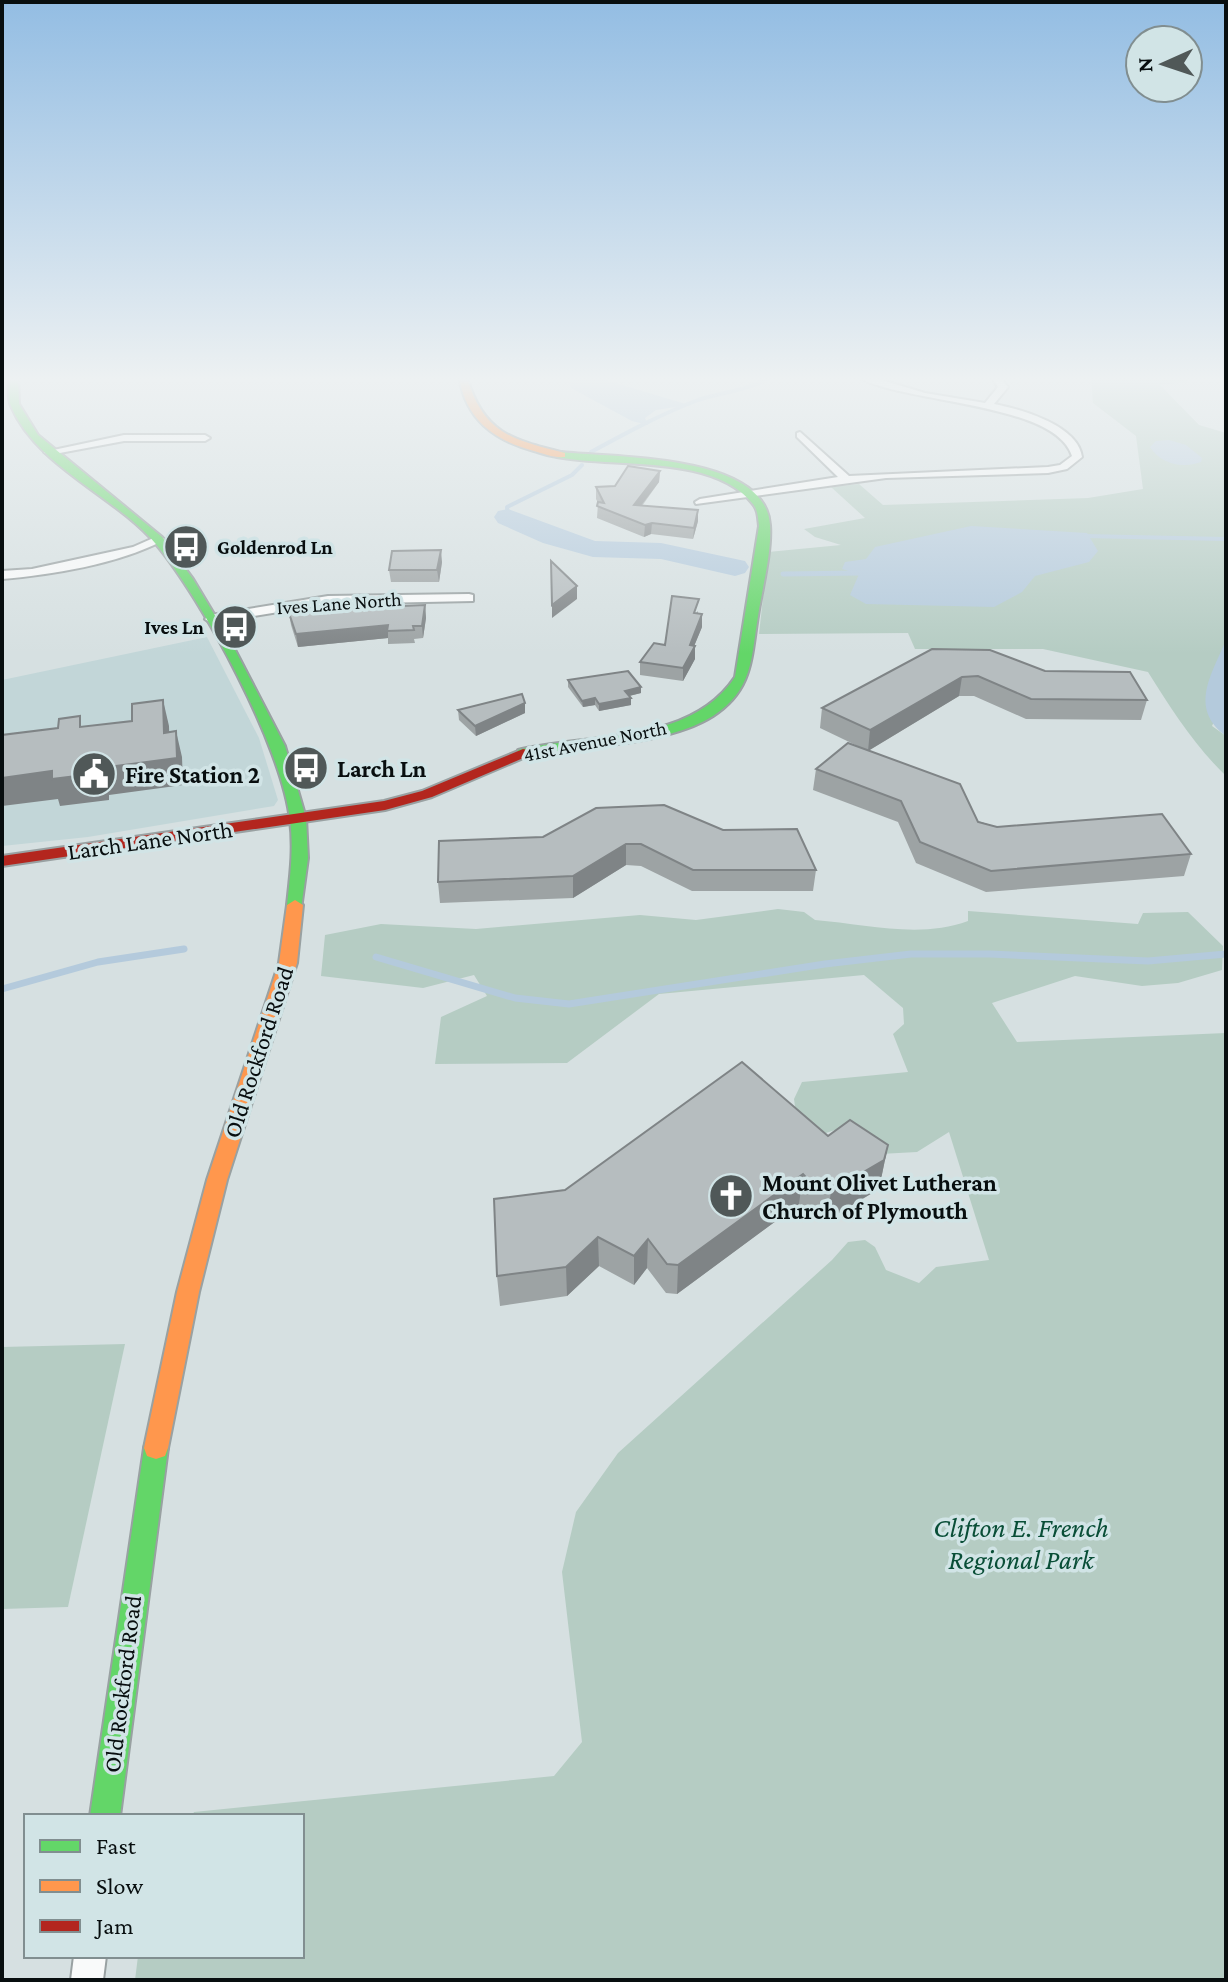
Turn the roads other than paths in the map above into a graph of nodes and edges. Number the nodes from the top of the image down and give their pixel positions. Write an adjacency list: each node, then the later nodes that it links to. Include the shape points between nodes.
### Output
1 (71, 469): 8 (street, Old Rockford Road)
2 (687, 469): 6 (street)
3 (837, 469): 5 (street)
4 (1050, 469): 5 (street)
5 (847, 479): 6 (street)
6 (751, 493): 7 (street); 12 (street, 41st Avenue North, via 762,507 765,526 746,668 727,698 683,724 541,748 411,799)
7 (700, 502)
8 (158, 539): 9 (street, via 137,550); 11 (street, Old Rockford Road)
9 (2, 575)
10 (469, 598): 11 (street, Ives Lane North, via 328,600)
11 (211, 619): 12 (street, Old Rockford Road, via 278,746)
12 (298, 818): 13 (street, Larch Lane North); 14 (street, Old Rockford Road, via 300,858 288,963 217,1180 149,1480)
13 (2, 861)
14 (105, 1814)
15 (90, 1958): 16 (street)
16 (87, 1980)

